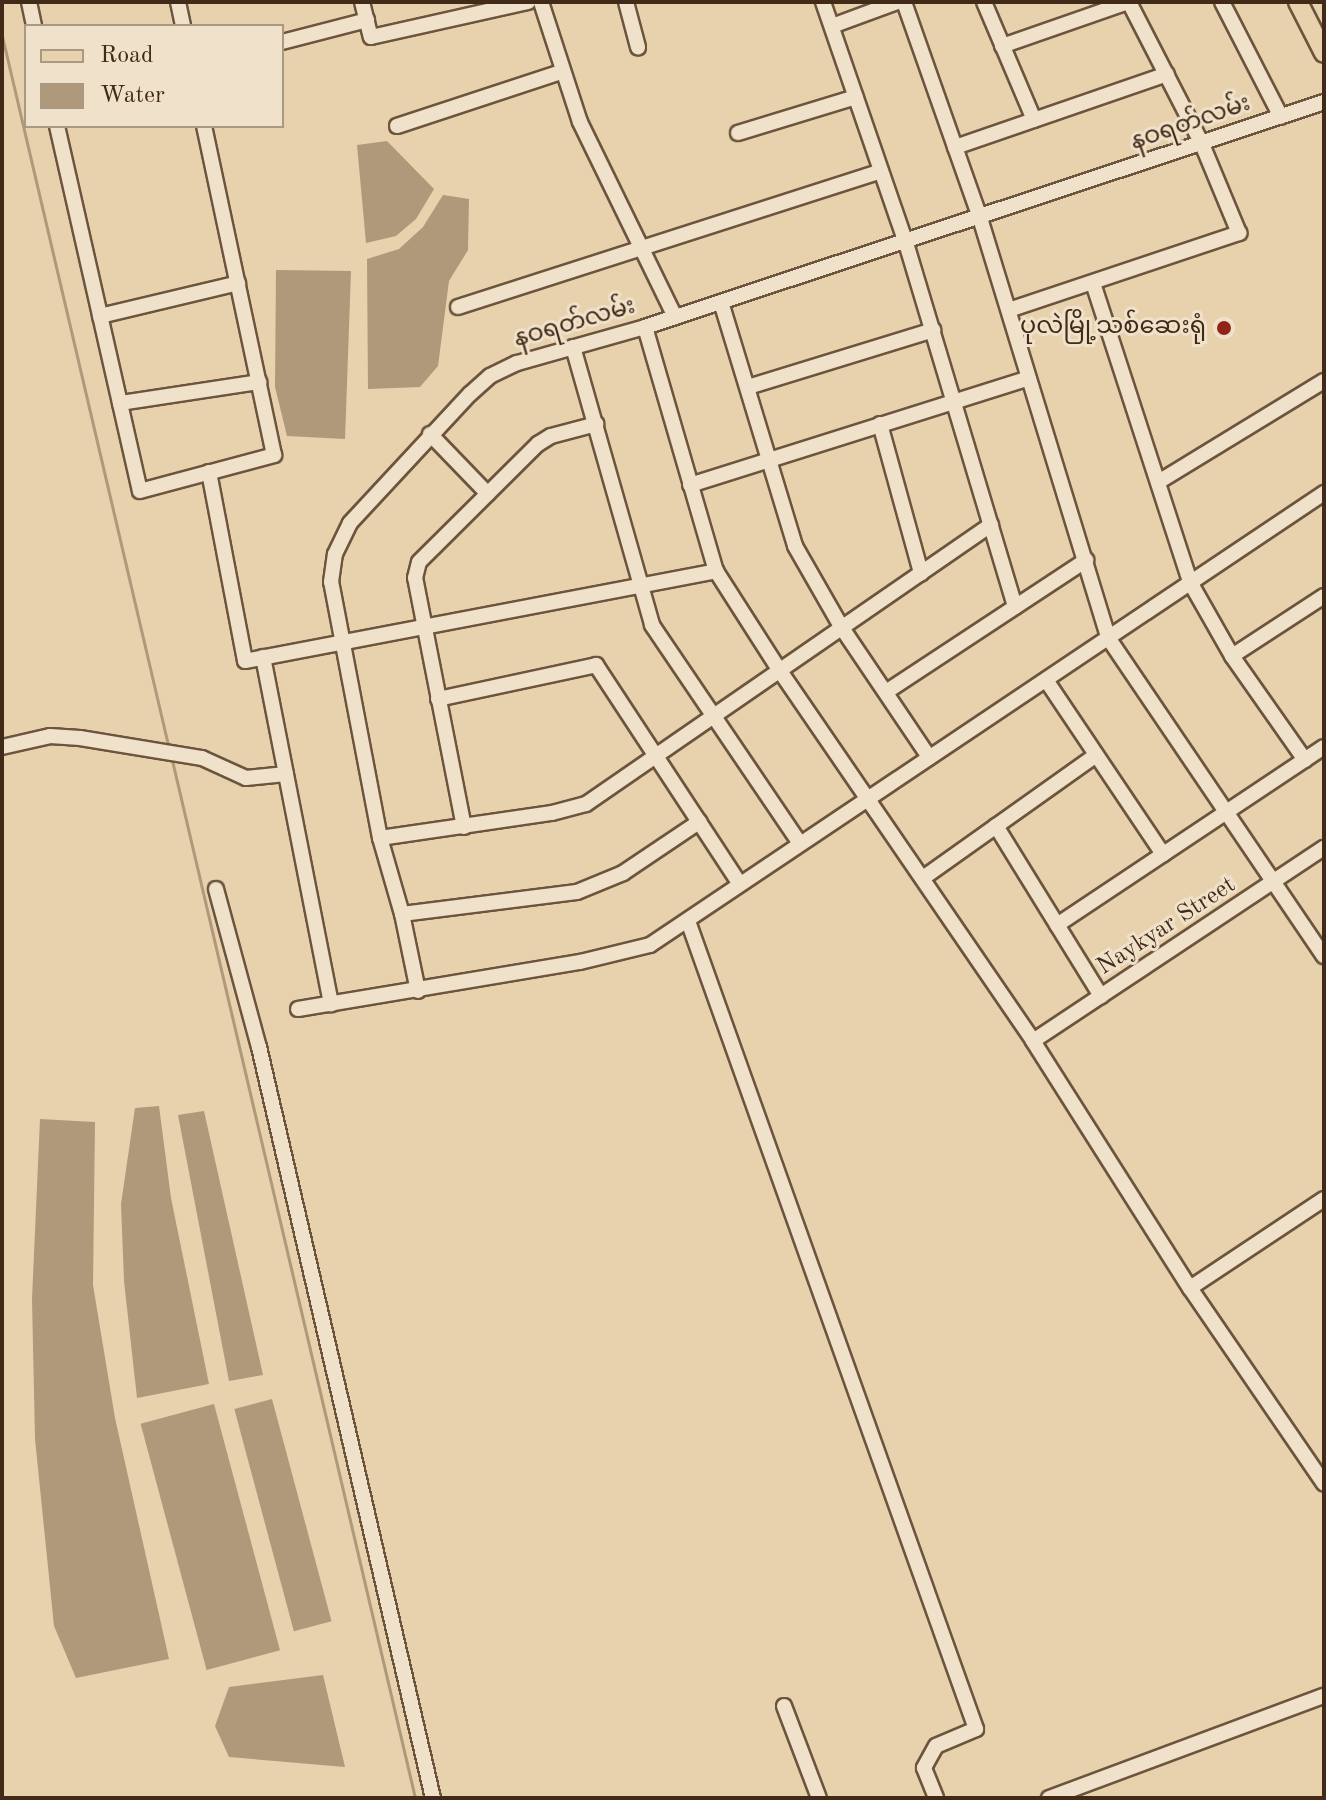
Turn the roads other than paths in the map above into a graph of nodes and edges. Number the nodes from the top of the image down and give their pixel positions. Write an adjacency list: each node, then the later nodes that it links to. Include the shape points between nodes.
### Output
1 (29, 2): 15 (street)
2 (178, 2): 16 (street)
3 (362, 2): 14 (street)
4 (528, 2): 14 (street, via 371,37)
5 (541, 2): 22 (street)
6 (626, 2): 20 (street)
7 (823, 2): 17 (street)
8 (897, 2): 17 (street)
9 (904, 2): 33 (street)
10 (984, 2): 19 (street)
11 (1129, 2): 19 (street); 23 (street)
12 (1222, 2): 26 (street)
13 (1298, 2): 21 (main road)
14 (367, 20): 18 (street)
15 (34, 24)
16 (183, 24)
17 (832, 26): 24 (street)
18 (284, 41)
19 (1002, 46): 27 (street)
20 (638, 47)
21 (1324, 53)
22 (561, 72): 28 (street); 37 (street)
23 (1167, 74): 27 (street); 32 (street)
24 (856, 97): 31 (street); 34 (street)
25 (1324, 102): 26 (street, နဝရတ်လမ်း)
26 (1281, 117): 32 (street, နဝရတ်လမ်း)
27 (1034, 120): 33 (street)
28 (397, 126)
29 (57, 128): 43 (street)
30 (204, 128): 38 (street)
31 (738, 133)
32 (1202, 144): 35 (street, နဝရတ်လမ်း); 39 (street, via 1239,233)
33 (955, 147): 35 (street)
34 (881, 171): 36 (street); 37 (street)
35 (980, 218): 36 (street, နဝရတ်လမ်း); 42 (street)
36 (906, 243): 40 (street, နဝရတ်လမ်း); 46 (street)
37 (642, 248): 41 (street); 44 (street)
38 (238, 283): 43 (street); 50 (street)
39 (1093, 283): 42 (street); 59 (street)
40 (721, 302): 44 (street, နဝရတ်လမ်း); 51 (street)
41 (458, 307)
42 (1009, 310): 48 (street)
43 (100, 316): 53 (street)
44 (675, 317): 45 (street, နဝရတ်လမ်း)
45 (645, 327): 47 (street, နဝရတ်လမ်း); 60 (street)
46 (933, 330): 51 (street); 52 (street)
47 (573, 347): 54 (street); 56 (street, နဝရတ်လမ်း, via 490,376)
48 (1029, 378): 52 (street); 64 (street)
49 (1324, 381): 59 (street)
50 (259, 382): 53 (street); 58 (street, via 274,455)
51 (748, 387): 57 (street)
52 (955, 400): 55 (street); 63 (street)
53 (120, 403): 58 (street, via 140,491)
54 (596, 424): 62 (street, via 538,444); 68 (street)
55 (880, 424): 57 (street); 66 (street)
56 (430, 434): 62 (street); 74 (street, နဝရတ်လမ်း, via 350,523 335,554 331,582)
57 (766, 459): 60 (street); 72 (street, via 795,546)
58 (209, 472): 76 (street, via 245,661)
59 (1160, 481): 67 (street)
60 (690, 485): 65 (street)
61 (1324, 493): 67 (street)
62 (488, 494): 71 (street, via 419,562 415,578)
63 (991, 525): 66 (street); 70 (street)
64 (1086, 560): 70 (street); 73 (street)
65 (716, 571): 68 (street); 77 (street)
66 (921, 573): 72 (street)
67 (1190, 582): 73 (street); 75 (street)
68 (643, 587): 71 (street); 81 (street, via 652,625)
69 (1324, 596): 75 (street)
70 (1015, 607): 79 (street)
71 (424, 627): 74 (street); 80 (street)
72 (842, 628): 77 (street); 79 (street)
73 (1109, 639): 78 (street); 90 (street)
74 (342, 642): 76 (street); 94 (street, နဝရတ်လမ်း)
75 (1232, 656): 87 (street)
76 (263, 657): 88 (street)
77 (780, 671): 81 (street); 89 (street)
78 (1046, 680): 84 (street); 86 (street)
79 (886, 692): 86 (street)
80 (438, 699): 85 (street, via 596,665); 93 (street)
81 (713, 715): 85 (street); 95 (street)
82 (2, 747): 88 (street, via 50,736 80,738 202,758 246,778)
83 (1324, 747): 87 (street)
84 (1096, 755): 92 (street); 97 (street)
85 (656, 757): 91 (street); 93 (street, via 586,804)
86 (929, 757): 89 (street)
87 (1305, 760): 90 (street)
88 (286, 774): 108 (street)
89 (866, 799): 95 (street); 98 (street)
90 (1227, 812): 97 (street); 99 (street)
91 (699, 822): 100 (street); 102 (street, via 623,873 577,892)
92 (996, 826): 98 (street); 104 (street)
93 (464, 827): 94 (street)
94 (380, 838): 102 (street, နဝရတ်လမ်း)
95 (800, 844): 100 (street)
96 (1324, 848): 99 (street, Naykyar Street)
97 (1163, 854): 104 (street)
98 (923, 878): 110 (street)
99 (1275, 883): 105 (street); 107 (street, Naykyar Street)
100 (740, 884): 103 (street)
101 (216, 889): 116 (street, via 259,1047)
102 (402, 914): 106 (street, နဝရတ်လမ်း)
103 (688, 921): 106 (street, via 650,945 619,954); 118 (street, via 976,1729 936,1746 924,1768)
104 (1057, 925): 107 (street)
105 (1322, 948)
106 (418, 991): 108 (street)
107 (1101, 996): 110 (street, Naykyar Street)
108 (331, 1004): 109 (street)
109 (298, 1009)
110 (1033, 1041): 112 (street)
111 (1324, 1199): 112 (street)
112 (1190, 1288): 113 (street)
113 (1324, 1484)
114 (1324, 1696): 119 (street)
115 (784, 1706): 117 (street)
116 (433, 1798)
117 (819, 1798)
118 (936, 1798)
119 (1049, 1798)

